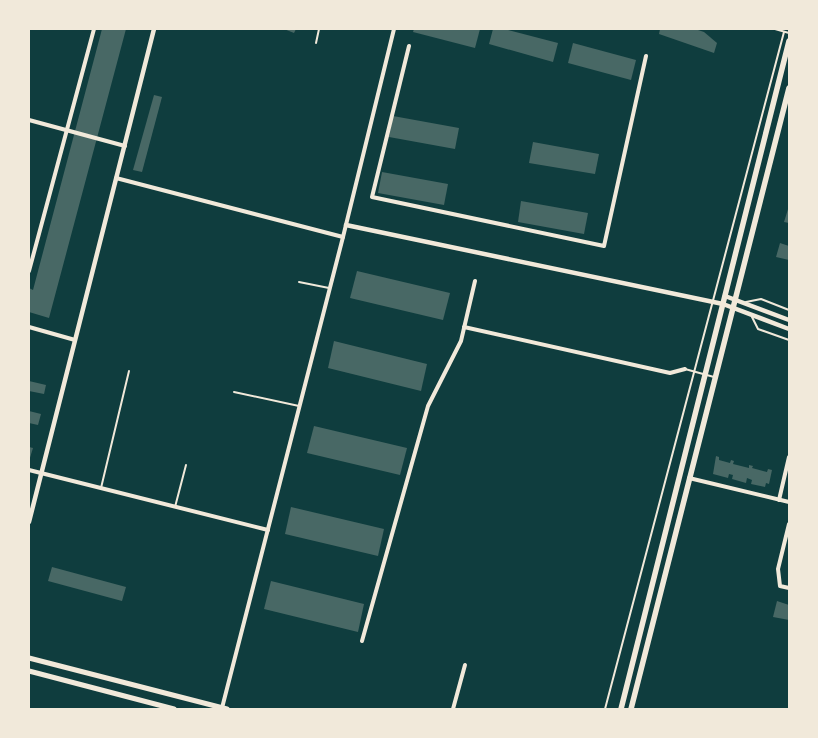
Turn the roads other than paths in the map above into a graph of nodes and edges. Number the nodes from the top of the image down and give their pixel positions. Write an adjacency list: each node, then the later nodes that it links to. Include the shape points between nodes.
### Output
1 (94, 29): 14 (street)
2 (154, 29): 15 (street)
3 (319, 29): 9 (lane)
4 (394, 29): 17 (street)
5 (775, 29): 6 (lane)
6 (784, 32): 7 (lane); 25 (lane)
7 (789, 33)
8 (789, 41): 23 (main road)
9 (316, 43)
10 (409, 46): 11 (street, via 372,197 604,246)
11 (646, 56)
12 (789, 88): 24 (main road)
13 (29, 120): 14 (street)
14 (67, 130): 15 (street); 19 (street)
15 (125, 146): 16 (street)
16 (116, 178): 18 (street); 35 (street)
17 (346, 225): 18 (street); 25 (street)
18 (343, 237): 22 (street)
19 (29, 271)
20 (475, 281): 33 (street)
21 (299, 282): 22 (lane)
22 (330, 288): 43 (street)
23 (725, 296): 24 (street); 27 (main road)
24 (735, 300): 26 (street); 28 (main road)
25 (712, 302): 27 (street); 39 (lane)
26 (742, 303): 29 (lane, via 761,299); 31 (street)
27 (723, 304): 28 (street); 40 (main road)
28 (733, 308): 30 (street); 41 (main road)
29 (789, 310)
30 (751, 315): 34 (street); 36 (lane, via 758,329)
31 (789, 320)
32 (29, 327): 35 (street)
33 (464, 327): 37 (street, via 670,373); 57 (street, via 461,342 428,406)
34 (789, 329)
35 (75, 340): 47 (street)
36 (789, 340)
37 (685, 369): 39 (lane)
38 (129, 371): 49 (lane)
39 (694, 371): 40 (lane); 64 (lane)
40 (705, 374): 41 (lane); 65 (main road)
41 (715, 377): 48 (main road)
42 (234, 392): 43 (lane)
43 (299, 406): 55 (street)
44 (789, 457): 50 (street)
45 (186, 465): 52 (lane)
46 (29, 470): 47 (street)
47 (41, 473): 49 (street); 53 (street)
48 (689, 478): 50 (street); 66 (main road)
49 (101, 488): 52 (street)
50 (779, 500): 51 (street)
51 (789, 502)
52 (175, 507): 55 (street)
53 (29, 522)
54 (789, 524): 56 (street, via 778,569 780,586)
55 (268, 530): 61 (street)
56 (789, 588)
57 (362, 641)
58 (29, 658): 61 (main road)
59 (465, 665): 63 (street)
60 (29, 672): 62 (main road)
61 (225, 708)
62 (174, 709)
63 (453, 709)
64 (605, 709)
65 (621, 709)
66 (631, 709)

